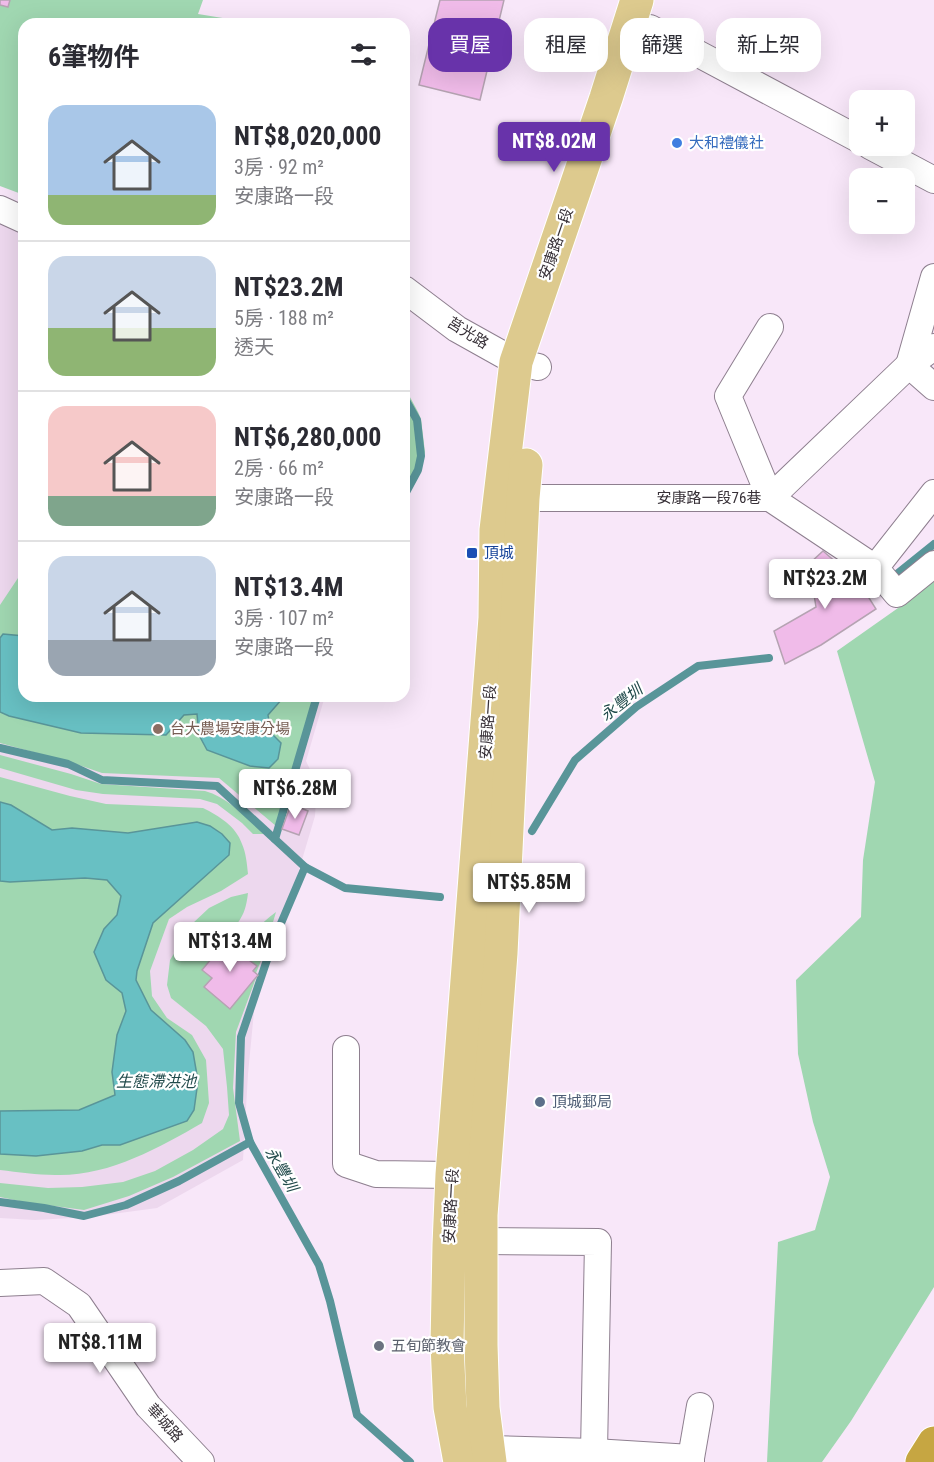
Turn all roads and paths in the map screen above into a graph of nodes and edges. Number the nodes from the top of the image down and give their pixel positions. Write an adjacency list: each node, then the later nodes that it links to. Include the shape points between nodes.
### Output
1 (649, 9): 2 (street); 11 (main road, 安康路一段, via 621,104)
2 (849, 133)
3 (889, 156): 4 (street)
4 (934, 180)
5 (0, 209): 6 (street)
6 (18, 217)
7 (934, 277): 12 (street)
8 (410, 294): 11 (street, 莒光路, via 457,329)
9 (770, 327): 16 (street, via 728,396)
10 (934, 347): 12 (street)
11 (527, 364): 15 (main road, 安康路一段); 20 (main road, 安康路一段, via 496,530 495,618)
12 (909, 365): 13 (street); 16 (street)
13 (934, 387)
14 (934, 493): 18 (street)
15 (523, 498): 16 (street, 安康路一段76巷); 21 (main road, 安康路一段, via 501,953)
16 (770, 498): 18 (street, 安康路一段76巷)
17 (934, 564): 18 (street, via 897,594)
18 (883, 577)
19 (346, 1049): 20 (street, via 346,1164 376,1174)
20 (452, 1174): 26 (main road, 安康路一段, via 447,1345 450,1407)
21 (481, 1241): 25 (street, via 598,1242); 26 (main road, 安康路一段, via 483,1397)
22 (0, 1283): 28 (street, 華城路, via 44,1281 79,1305 147,1406)
23 (700, 1406): 27 (street)
24 (934, 1443): 29 (highway)
25 (594, 1452): 26 (street); 27 (street)
26 (479, 1458)
27 (691, 1460)
28 (201, 1462)
29 (922, 1462)

